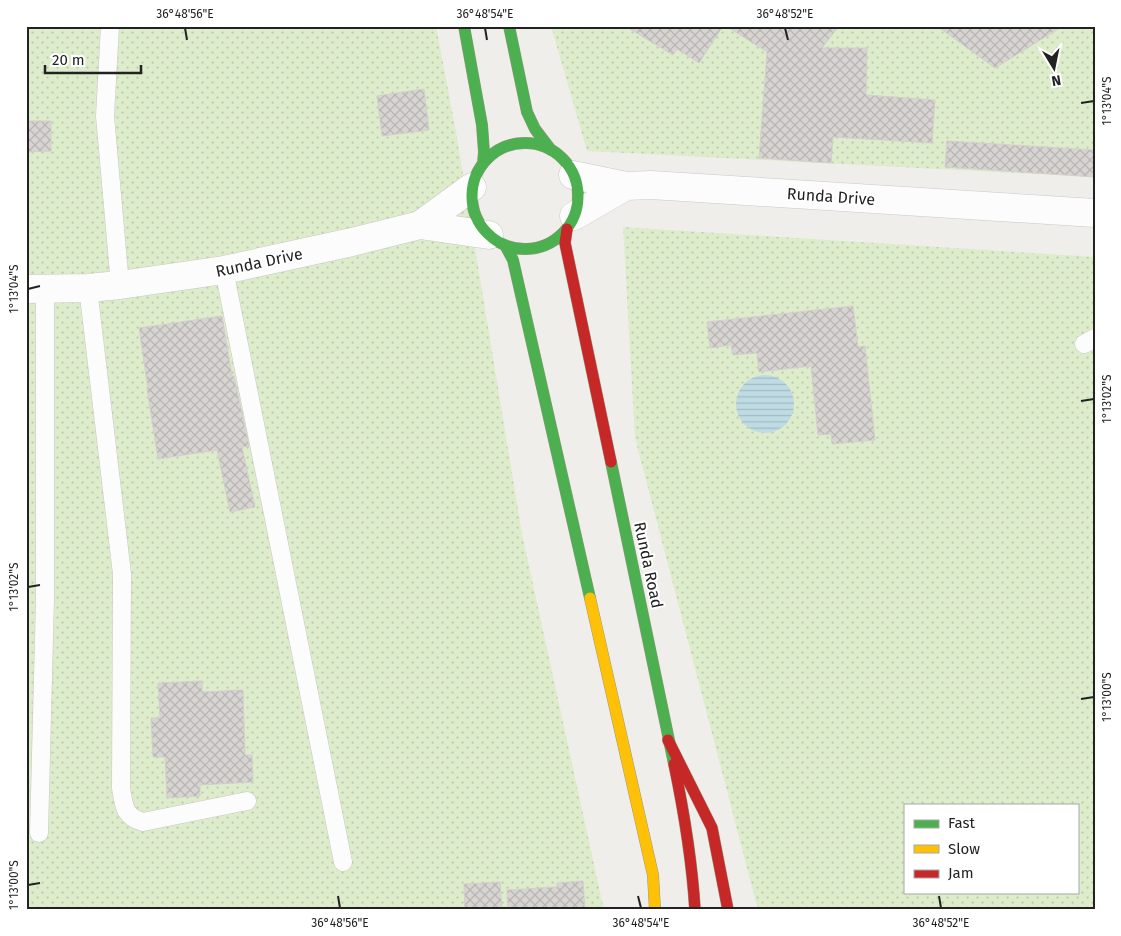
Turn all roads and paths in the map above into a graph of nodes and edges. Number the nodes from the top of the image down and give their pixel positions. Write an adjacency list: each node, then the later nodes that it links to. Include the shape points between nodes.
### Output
1 (110, 26): 13 (lane, via 105,116)
2 (464, 26): 5 (street, via 483,131 484,152)
3 (509, 26): 4 (street, via 527,112)
4 (551, 150): 5 (street, via 537,144 507,146 493,153); 6 (street, via 563,159)
5 (478, 175): 10 (street); 11 (street, via 471,191 472,206 486,233)
6 (573, 175): 7 (street); 9 (street, via 578,201)
7 (626, 186): 8 (street, Runda Drive); 9 (street, Runda Drive)
8 (1095, 213)
9 (570, 222): 11 (street, Runda Drive, via 556,239 542,246 512,248); 16 (street, Runda Road, via 565,243)
10 (420, 225): 11 (street, Runda Drive); 12 (street, Runda Drive)
11 (497, 240): 20 (street, via 513,260 653,875)
12 (224, 270): 13 (street, Runda Drive); 19 (lane)
13 (120, 285): 14 (street, Runda Drive)
14 (88, 288): 15 (street, Runda Drive); 17 (lane, via 122,574 123,802 128,814 143,822)
15 (36, 289): 18 (lane, via 45,600)
16 (668, 740): 21 (street, Runda Road, via 693,876); 22 (street, via 712,828)
17 (247, 801)
18 (39, 833)
19 (343, 862)
20 (656, 910)
21 (694, 910)
22 (728, 910)

